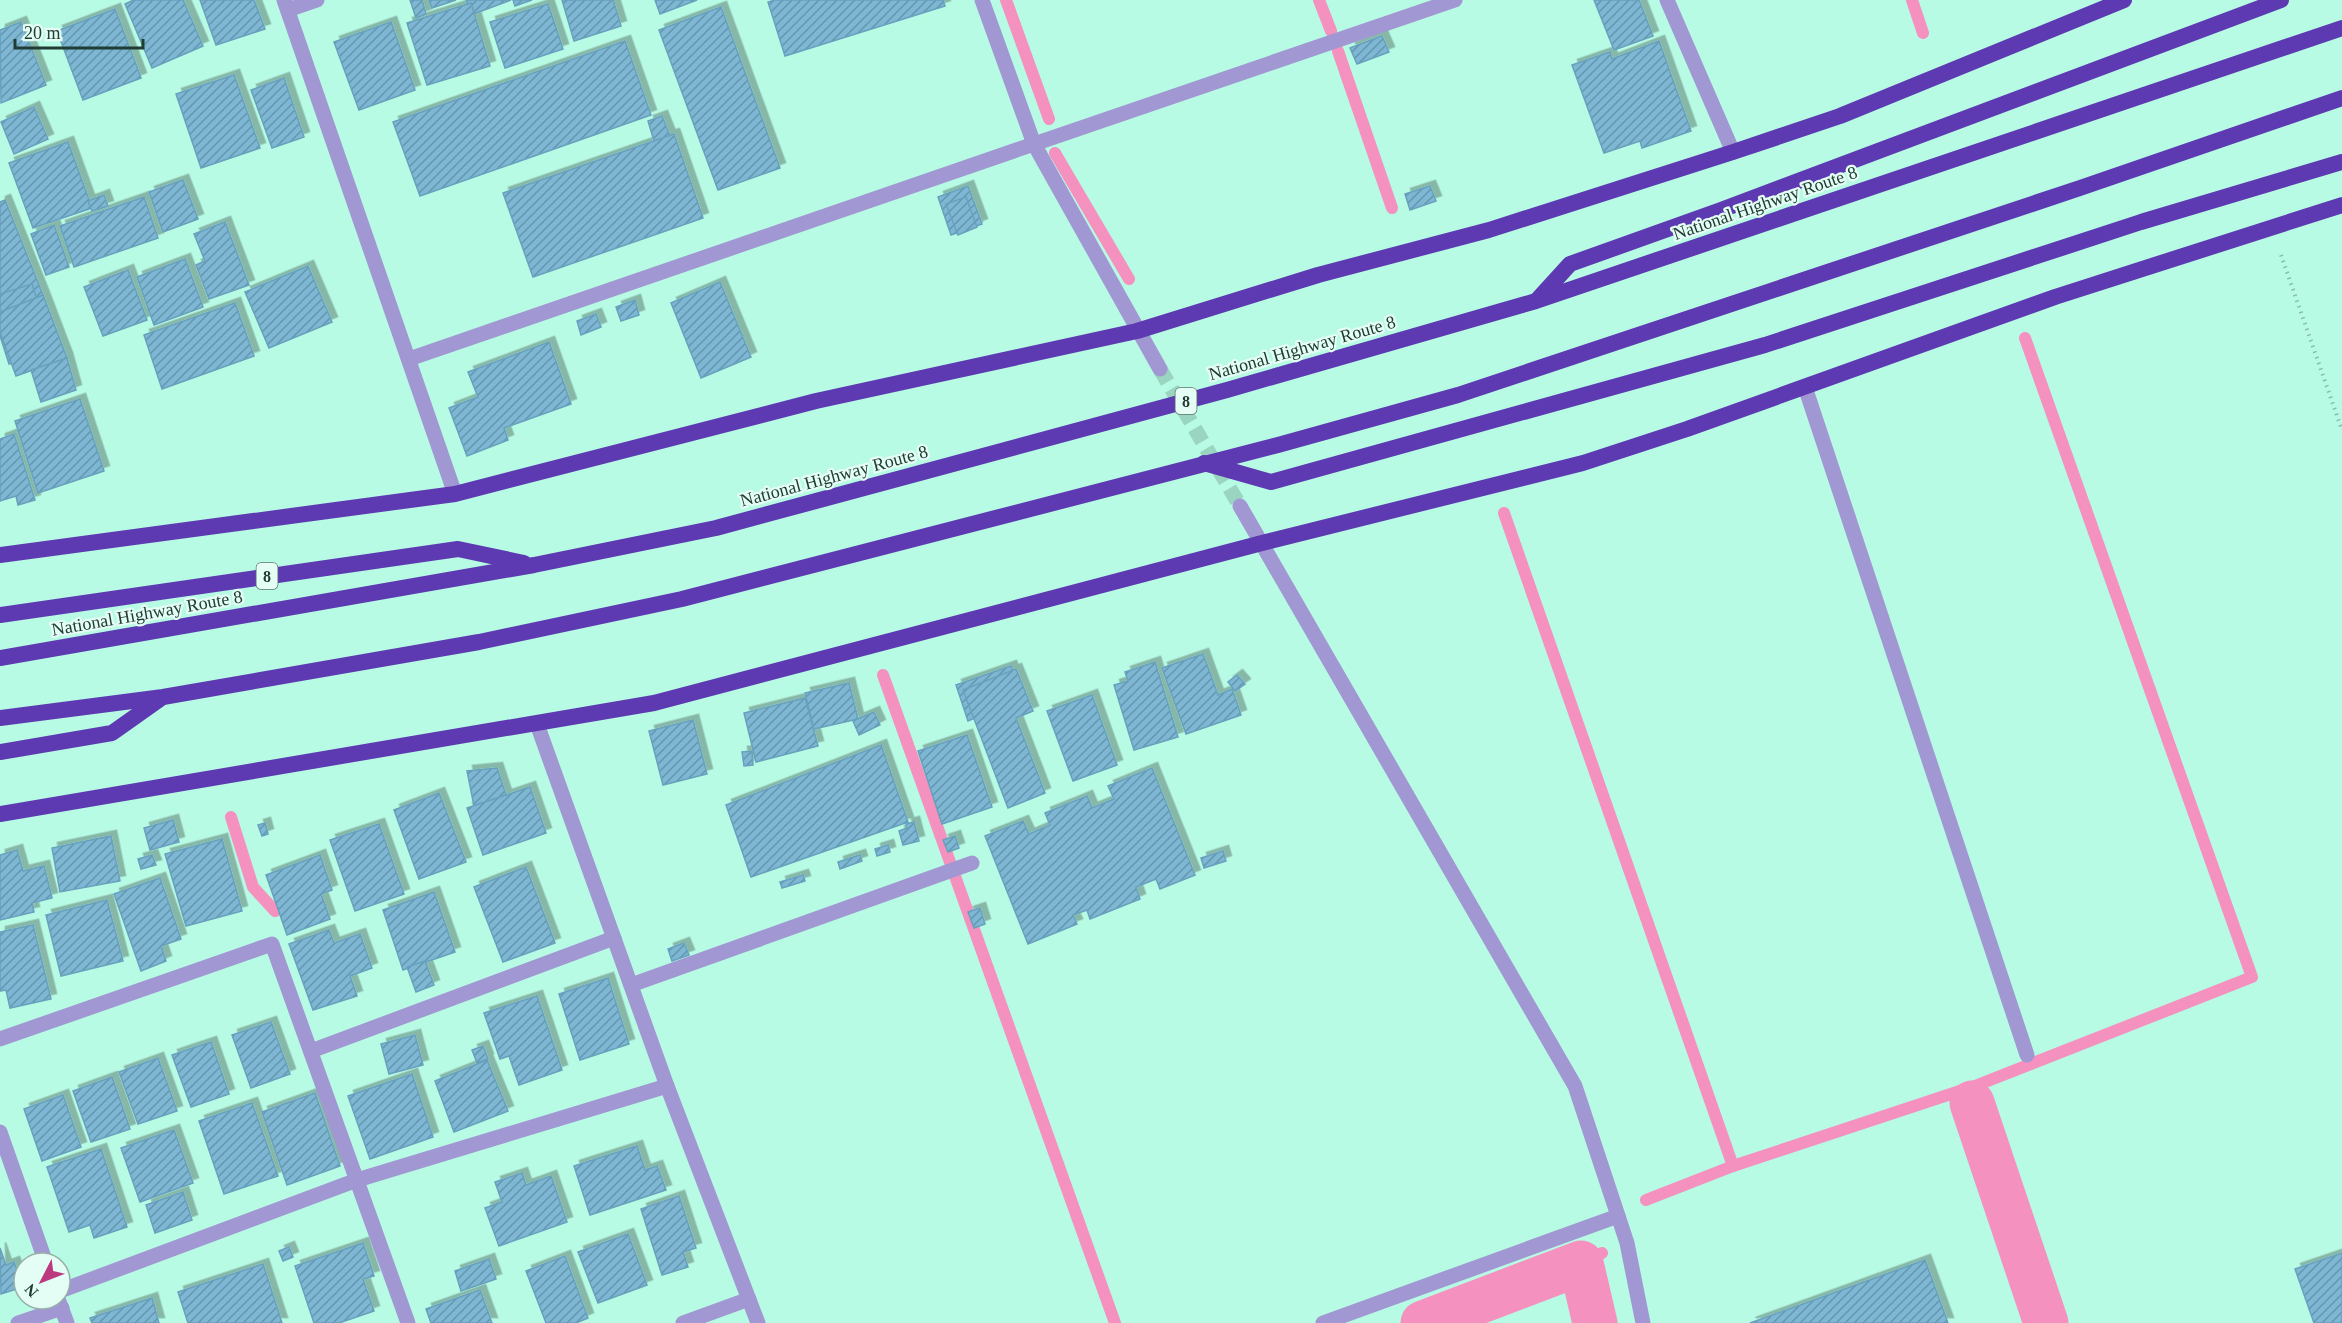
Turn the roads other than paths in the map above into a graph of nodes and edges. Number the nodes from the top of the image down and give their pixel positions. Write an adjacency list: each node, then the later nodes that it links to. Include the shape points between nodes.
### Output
1 (317, 0): 7 (street)
2 (982, 0): 10 (street)
3 (1455, 0): 10 (street)
4 (1667, 0): 11 (street)
5 (2124, 0): 11 (highway, via 1840,116)
6 (2281, 0): 14 (highway, via 1570,264)
7 (286, 5): 16 (street)
8 (2342, 28): 14 (highway, National Highway Route 8 / 8)
9 (2342, 98): 19 (highway, via 1458,395)
10 (1034, 144): 15 (street); 16 (street)
11 (1733, 152): 15 (highway, via 1489,230 1318,275)
12 (2342, 162): 19 (highway, via 2141,222 1765,345 1271,482)
13 (2342, 205): 18 (highway, via 2055,297)
14 (1536, 301): 24 (highway, National Highway Route 8 / 8, via 1227,390 728,525)
15 (1137, 331): 17 (street); 20 (highway, via 816,400)
16 (409, 359): 20 (street)
17 (1160, 369)
18 (1805, 387): 22 (highway, via 1583,463); 37 (street)
19 (1204, 463): 27 (highway, via 682,599 479,642)
20 (455, 494): 23 (highway)
21 (1240, 506): 22 (street)
22 (1262, 543): 29 (highway, via 654,703); 42 (street, via 1575,1086)
23 (0, 555)
24 (534, 565): 25 (highway, 8, via 458,549); 26 (highway, National Highway Route 8 / 8)
25 (0, 615)
26 (0, 658)
27 (163, 697): 28 (highway); 30 (highway, via 112,733)
28 (0, 718)
29 (537, 724): 31 (highway); 33 (street)
30 (0, 752)
31 (0, 814)
32 (967, 865): 34 (street)
33 (614, 938): 34 (street); 36 (street)
34 (631, 986): 38 (street)
35 (0, 1039): 36 (street, via 273,944)
36 (311, 1051): 41 (street)
37 (2027, 1055)
38 (667, 1086): 41 (street); 45 (street)
39 (0, 1132): 40 (street)
40 (5, 1163): 43 (street)
41 (357, 1180): 44 (street); 48 (street)
42 (1618, 1216): 51 (street); 52 (street)
43 (41, 1251)
44 (72, 1287)
45 (749, 1299): 49 (street); 50 (street)
46 (59, 1311): 47 (street)
47 (18, 1323)
48 (408, 1323)
49 (683, 1323)
50 (758, 1323)
51 (1323, 1323)
52 (1643, 1323)

